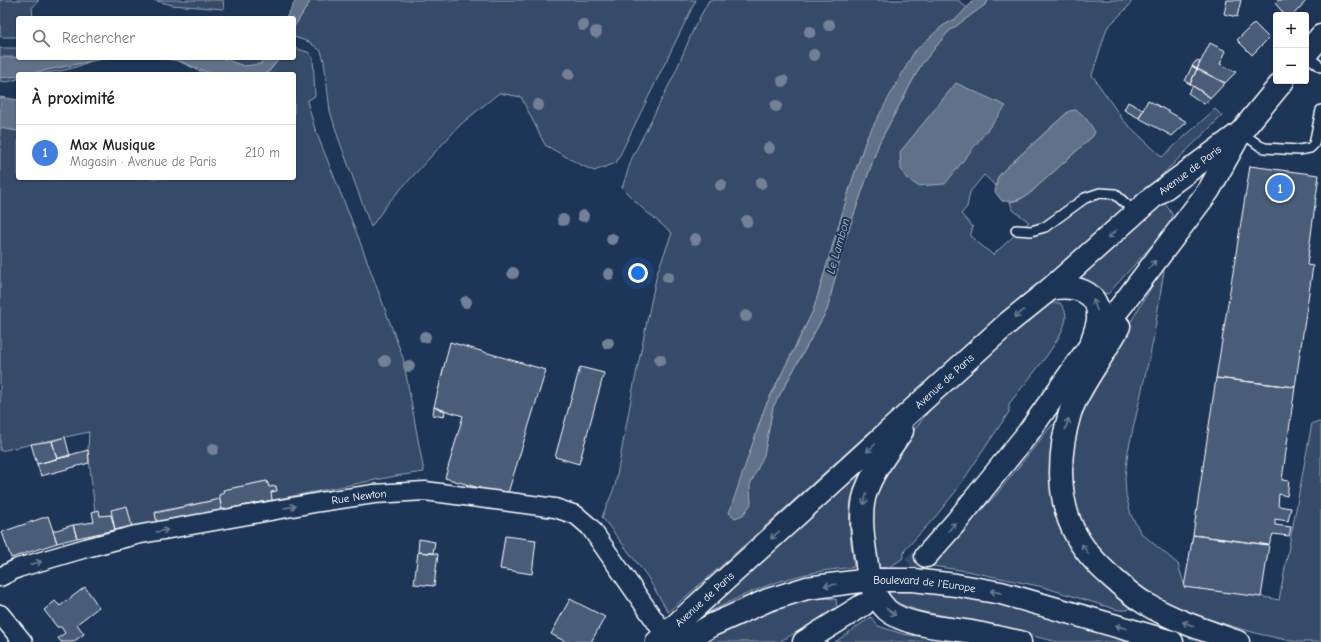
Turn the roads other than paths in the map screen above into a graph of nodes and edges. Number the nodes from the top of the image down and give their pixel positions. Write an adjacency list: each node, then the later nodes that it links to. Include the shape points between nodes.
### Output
1 (1314, 47): 2 (lane)
2 (1321, 67)
3 (1281, 84): 5 (main road, Avenue de Paris)
4 (1321, 110): 5 (lane, via 1314,144 1305,150 1265,148)
5 (1241, 132): 6 (main road, Avenue de Paris, via 1152,198); 9 (main road, Avenue de Paris, one-way to 5, via 1209,190)
6 (1136, 213): 7 (lane, via 1115,194 1100,193 1085,198 1045,227 1031,232); 8 (main road, Avenue de Paris, one-way to 8)
7 (1016, 230)
8 (1050, 289): 10 (main road, one-way to 8, via 1098,319 1096,303 1078,288); 11 (main road, Avenue de Paris, one-way to 11, via 1009,322)
9 (1129, 296): 10 (main road, Avenue de Paris); 22 (main road, one-way to 9, via 1190,625 1146,604 1106,573 1090,556 1071,524 1062,482 1061,458 1064,435 1081,390 1118,329)
10 (1092, 343): 12 (main road, Avenue de Paris, one-way to 10, via 1028,433)
11 (919, 405): 14 (main road, one-way to 14, via 878,467 863,503 862,517); 17 (main road, Avenue de Paris, one-way to 17)
12 (926, 556)
13 (0, 577): 17 (street, Rue Newton, one-way to 17, via 18,568 136,535 320,502 374,494 425,491 555,508 576,516 590,528)
14 (869, 580): 17 (main road, Boulevard de l'Europe, one-way to 17, via 806,588 768,600 712,625); 20 (main road, one-way to 20, via 876,596 887,610 900,618); 21 (main road, Boulevard de l'Europe, one-way to 14, via 1001,593 956,584 913,580)
15 (863, 605): 19 (main road)
16 (0, 614): 18 (street)
17 (668, 640)
18 (23, 642)
19 (804, 642)
20 (1020, 642)
21 (1172, 642)
22 (1238, 642)

